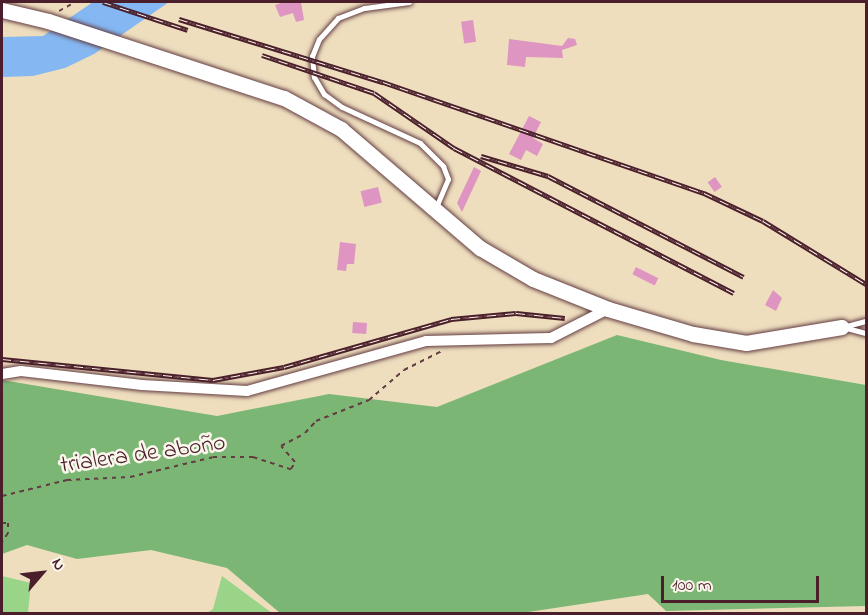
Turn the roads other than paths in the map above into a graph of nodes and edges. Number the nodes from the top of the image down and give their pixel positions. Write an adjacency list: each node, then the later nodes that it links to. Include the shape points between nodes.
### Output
1 (409, 2): 3 (lane, via 364,8 338,18 319,39 312,56 314,76 324,94 342,107 420,143 443,166 448,179)
2 (2, 10): 3 (street, via 48,21 284,98 341,129)
3 (434, 211): 4 (street, via 480,248 533,279)
4 (608, 309): 6 (street, via 693,334 746,343); 8 (street, via 550,338 426,341 247,391 142,385 21,371)
5 (867, 321): 6 (lane)
6 (842, 327): 7 (lane)
7 (867, 333)
8 (2, 374)

